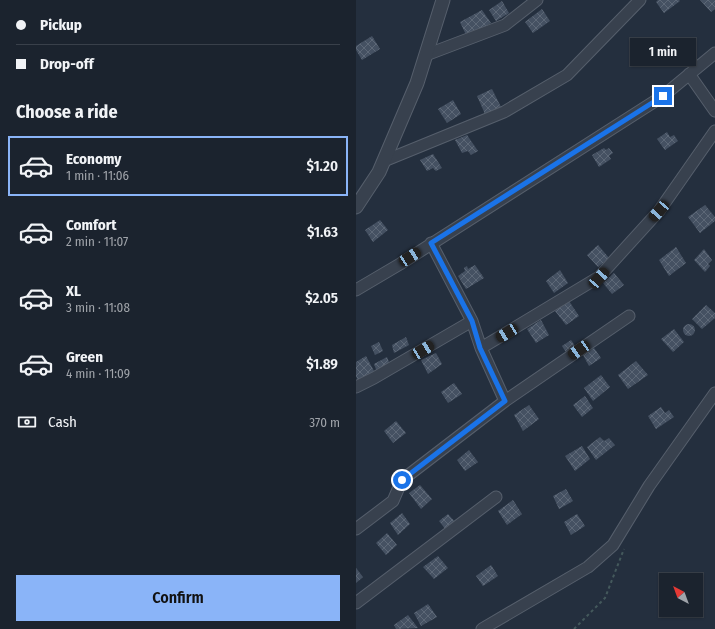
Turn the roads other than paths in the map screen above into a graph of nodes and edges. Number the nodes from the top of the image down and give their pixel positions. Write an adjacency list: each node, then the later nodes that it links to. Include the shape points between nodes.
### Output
1 (443, 0): 5 (street)
2 (537, 0): 5 (street, via 505,25)
3 (640, 0): 9 (street, via 567,75 504,112)
4 (715, 53): 6 (street)
5 (426, 55): 9 (street)
6 (689, 74): 7 (street); 11 (street, via 663,96)
7 (715, 111)
8 (715, 131): 15 (street, via 659,211 599,278)
9 (384, 161): 10 (street)
10 (356, 207)
11 (431, 243): 12 (street); 14 (street)
12 (356, 290)
13 (629, 316): 18 (street)
14 (472, 321): 15 (street); 16 (street)
15 (480, 348): 18 (street)
16 (356, 387)
17 (715, 393): 22 (street, via 649,486 612,545 588,567)
18 (505, 401): 20 (street, via 402,480 393,501)
19 (496, 497): 21 (street)
20 (356, 529)
21 (356, 603)
22 (482, 629)

